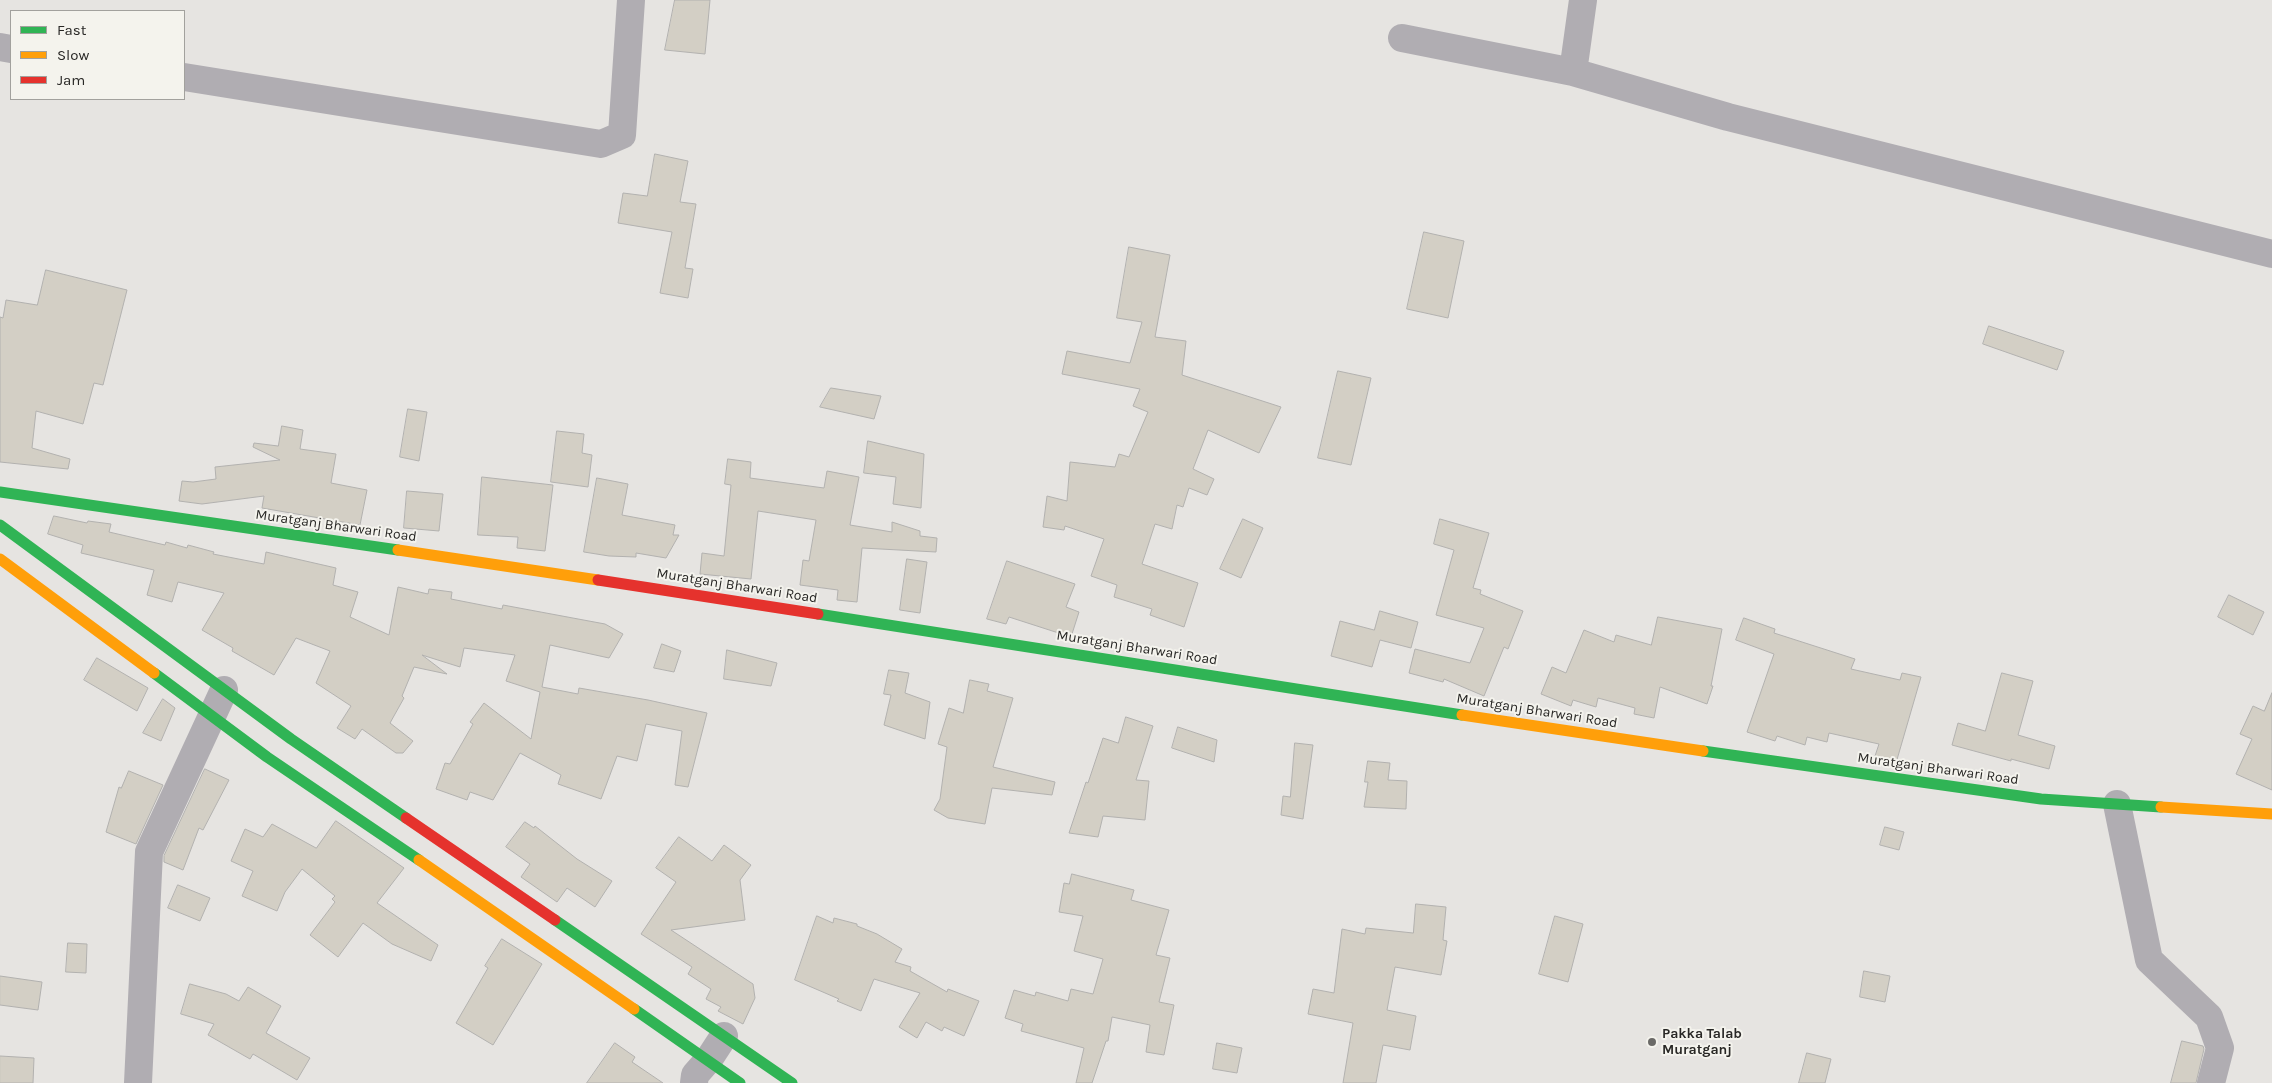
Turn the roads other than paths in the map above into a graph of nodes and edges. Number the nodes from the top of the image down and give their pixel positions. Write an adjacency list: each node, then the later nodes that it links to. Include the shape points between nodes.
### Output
1 (631, 0): 5 (street, via 622,134 601,144)
2 (1583, 0): 4 (street)
3 (1402, 38): 4 (street)
4 (1573, 72): 6 (street, via 1728,117)
5 (185, 77)
6 (2272, 254)
7 (0, 492): 12 (main road, Muratganj Bharwari Road, via 694,594 1611,738 2041,799)
8 (0, 525): 10 (main road)
9 (0, 559): 11 (main road)
10 (224, 690): 11 (street); 14 (main road)
11 (212, 717): 15 (main road); 16 (street, via 149,852)
12 (2117, 804): 13 (main road, Muratganj Bharwari Road); 20 (street, via 2148,960 2209,1018 2220,1048)
13 (2272, 814)
14 (724, 1036): 15 (street); 19 (main road)
15 (709, 1059): 17 (street, via 695,1075); 18 (main road)
16 (138, 1083)
17 (694, 1083)
18 (740, 1083)
19 (792, 1083)
20 (2210, 1083)

